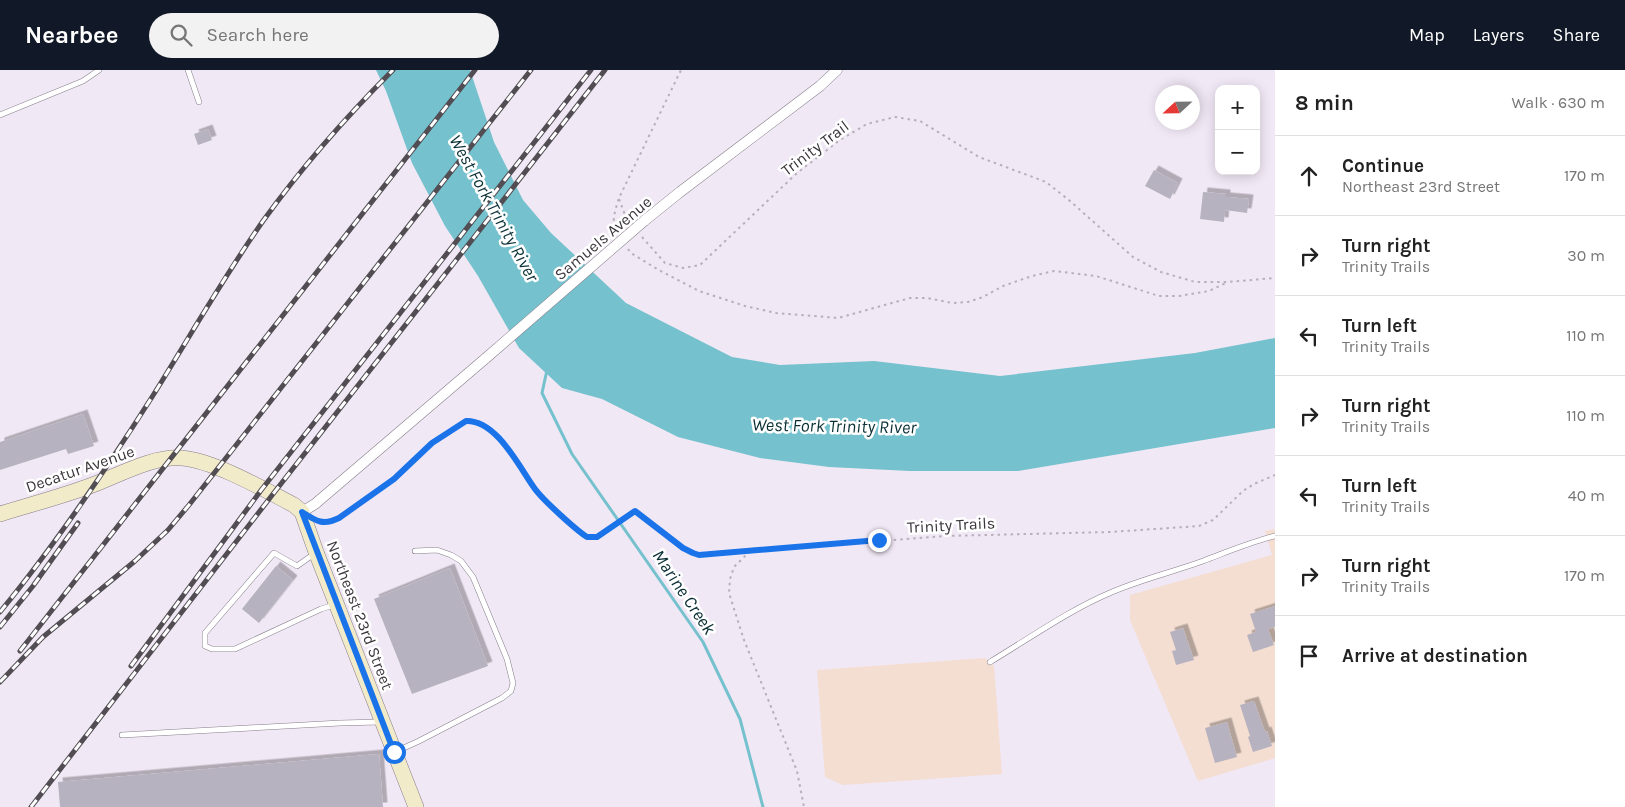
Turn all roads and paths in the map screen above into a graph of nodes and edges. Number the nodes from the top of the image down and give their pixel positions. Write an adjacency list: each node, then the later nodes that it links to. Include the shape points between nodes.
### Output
1 (99, 70): 6 (lane, via 83,81)
2 (188, 70): 5 (lane)
3 (681, 70): 7 (path)
4 (837, 70): 15 (street, Samuels Avenue, bridge, via 644,221)
5 (199, 102)
6 (0, 115)
7 (619, 198): 8 (path); 10 (path, via 614,215 614,229)
8 (631, 223)
9 (637, 231): 13 (path, Trinity Trail, via 666,263 684,268 700,265 797,173 840,140 867,124 895,118 920,121 979,157 1046,182 1133,257 1162,272 1195,282)
10 (618, 235)
11 (627, 247): 13 (path, via 657,269 699,291 776,314 838,318 910,298 968,302 1003,286 1054,272 1096,276 1158,296 1209,291)
12 (1275, 278): 13 (path, Trinity Trail)
13 (1228, 282)
14 (1275, 475): 18 (path, Trinity Trails, via 1243,491 1213,520 1199,526 945,536)
15 (302, 512): 16 (main road, Decatur Avenue, via 218,468 184,458 172,458); 18 (path, Trinity Trails, via 317,522 334,521 394,479 432,443 460,423 472,421 495,433 536,490 583,534 592,538 635,511 693,553 707,555); 20 (main road, Northeast 23rd Street)
16 (0, 514)
17 (1274, 538): 22 (lane, via 1111,592 1074,610)
18 (750, 550): 27 (path, via 734,567 729,592 744,640 797,771)
19 (414, 551): 25 (lane, via 437,550 461,561 473,577 508,659 514,682 511,691 502,698)
20 (316, 552): 21 (main road, Northeast 23rd Street); 21 (lane, via 296,566 274,553 205,633 205,646 234,649)
21 (336, 604): 23 (main road, Northeast 23rd Street)
22 (990, 662)
23 (383, 722): 24 (lane); 25 (main road, Northeast 23rd Street)
24 (122, 735)
25 (394, 752): 26 (main road, Northeast 23rd Street)
26 (416, 807)
27 (804, 807)

